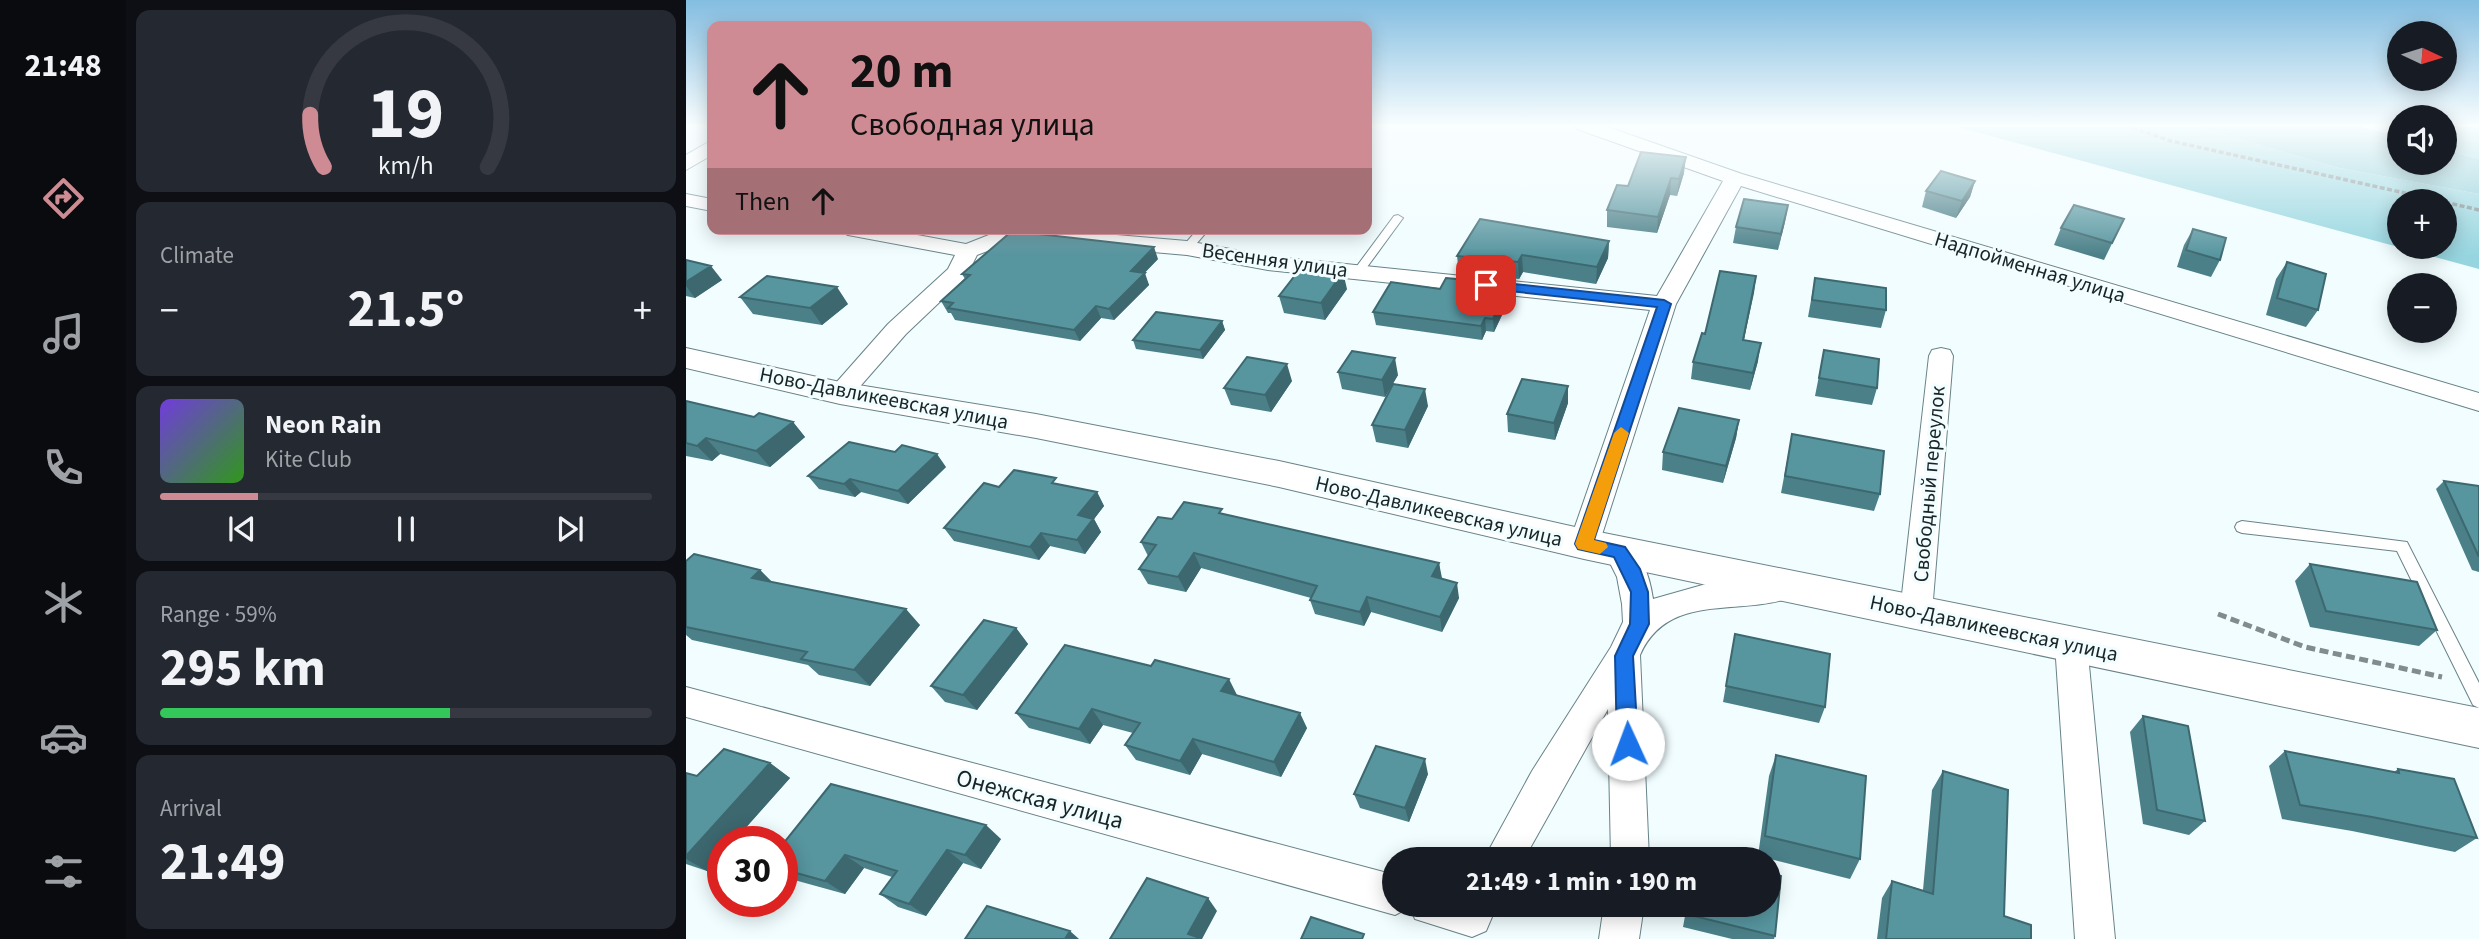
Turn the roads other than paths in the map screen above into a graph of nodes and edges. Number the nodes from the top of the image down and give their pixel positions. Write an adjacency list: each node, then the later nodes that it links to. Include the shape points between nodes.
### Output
1 (1709, 169): 2 (street, Надпойменная улица)
2 (1735, 178): 13 (street); 17 (street, Надпойменная улица)
3 (686, 200): 4 (street)
4 (707, 204)
5 (1398, 218): 12 (lane)
6 (881, 235): 11 (street)
7 (1009, 235): 11 (street, Весенняя улица)
8 (1088, 235): 10 (street, Весенняя улица)
9 (1199, 235): 10 (lane)
10 (1187, 248): 12 (street, Весенняя улица, via 1268,263)
11 (968, 251): 16 (street, via 958,272 897,328)
12 (1358, 272): 13 (street, Весенняя улица)
13 (1664, 304): 19 (street)
14 (1941, 356): 21 (street, Свободный переулок)
15 (686, 358): 16 (street, Ново-Давликеевская улица)
16 (840, 393): 19 (street, Ново-Давликеевская улица, via 1279,474)
17 (2479, 402)
18 (2242, 527): 25 (lane, via 2402,545)
19 (1602, 548): 20 (street, Ново-Давликеевская улица); 22 (street, via 1632,569 1639,592)
20 (1795, 587): 21 (street, Ново-Давликеевская улица); 22 (street, via 1713,595 1673,605)
21 (1916, 612): 23 (street, Ново-Давликеевская улица)
22 (1639, 624): 24 (street)
23 (2071, 644): 27 (street, Ново-Давликеевская улица); 33 (street)
24 (1624, 656): 28 (street, via 1565,745); 29 (street)
25 (2479, 700)
26 (686, 702): 30 (street, Онежская улица)
27 (2479, 728)
28 (1510, 847)
29 (1630, 847)
30 (1382, 891)
31 (1622, 917): 32 (street)
32 (1619, 939)
33 (2095, 939)

